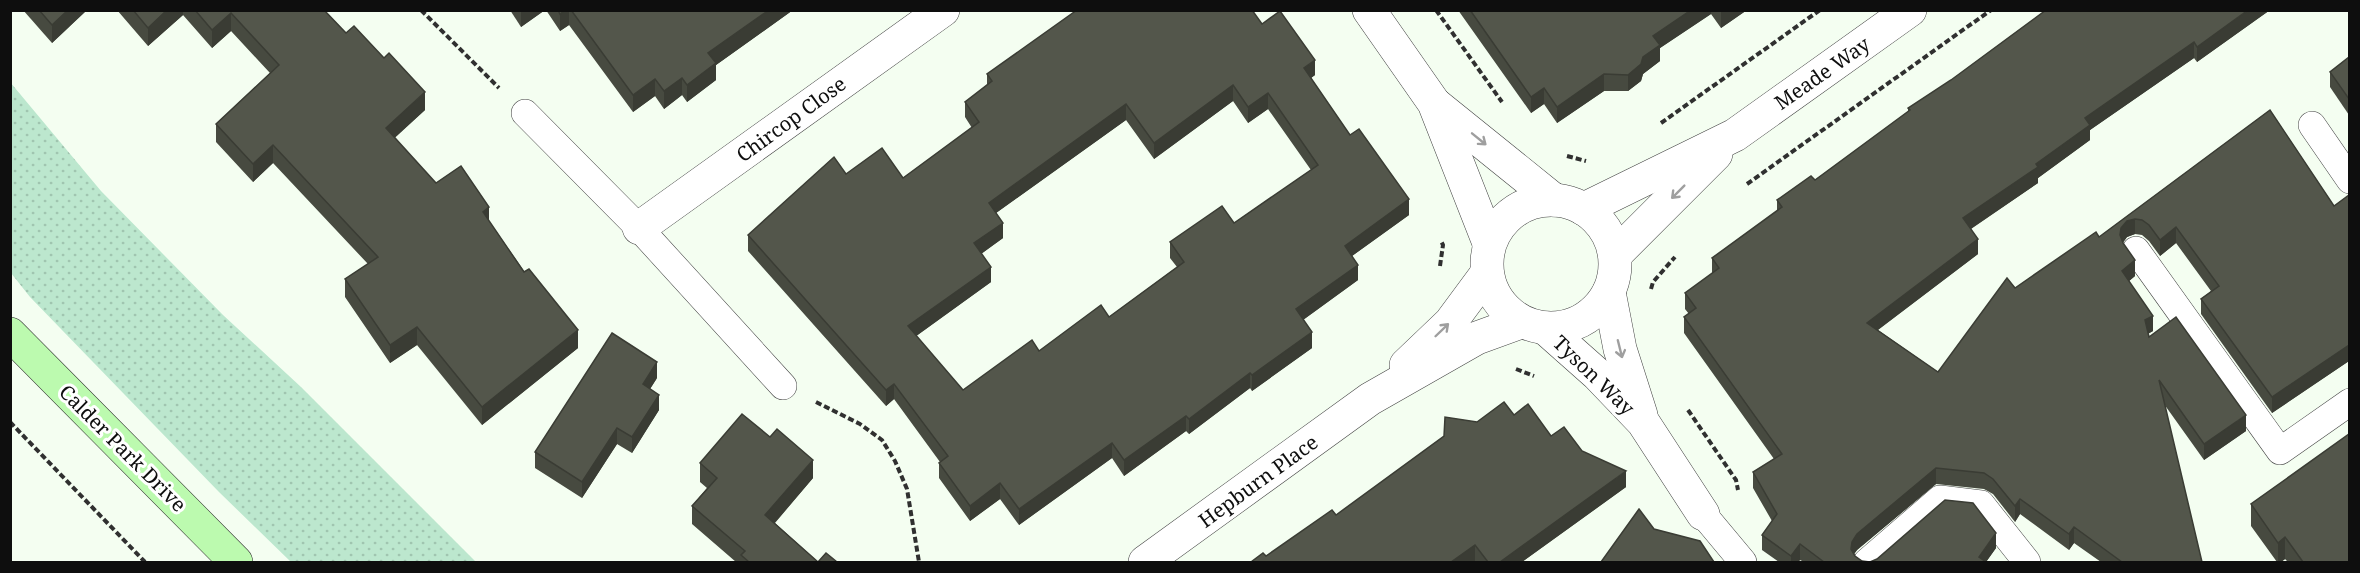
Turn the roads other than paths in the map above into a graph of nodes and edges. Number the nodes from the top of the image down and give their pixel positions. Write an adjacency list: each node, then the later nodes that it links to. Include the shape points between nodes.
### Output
1 (943, 10): 10 (street, Chircop Close)
2 (1369, 10): 4 (street)
3 (1910, 10): 7 (street, Meade Way)
4 (1434, 103): 9 (street, one-way to 9); 13 (street)
5 (525, 113): 10 (lane)
6 (2312, 125): 8 (lane)
7 (1735, 135): 9 (street, Meade Way, via 1626,189); 12 (street, Meade Way, one-way to 12)
8 (2349, 180)
9 (1569, 204): 12 (street, via 1599,222); 13 (street, via 1533,202 1515,210 1500,225)
10 (639, 228): 17 (lane)
11 (2136, 250): 19 (lane, via 2280,451)
12 (1615, 255): 14 (street)
13 (1488, 258): 15 (street, via 1492,293 1504,310); 18 (street, Hepburn Place, one-way to 13, via 1450,323)
14 (1609, 292): 15 (street, via 1583,320 1564,328); 20 (street, Tyson Way, one-way to 20, via 1620,349)
15 (1533, 325): 18 (street, Hepburn Place, via 1477,338); 20 (street, Tyson Way, via 1598,375)
16 (10, 334): 23 (street, Calder Park Drive)
17 (783, 386)
18 (1370, 399): 24 (street, Hepburn Place)
19 (2349, 402)
20 (1643, 422): 21 (street, Tyson Way)
21 (1703, 514): 22 (lane)
22 (1738, 557)
23 (236, 562)
24 (1146, 562)
25 (1867, 562): 26 (lane, via 1940,499 1981,504)
26 (2027, 562)

